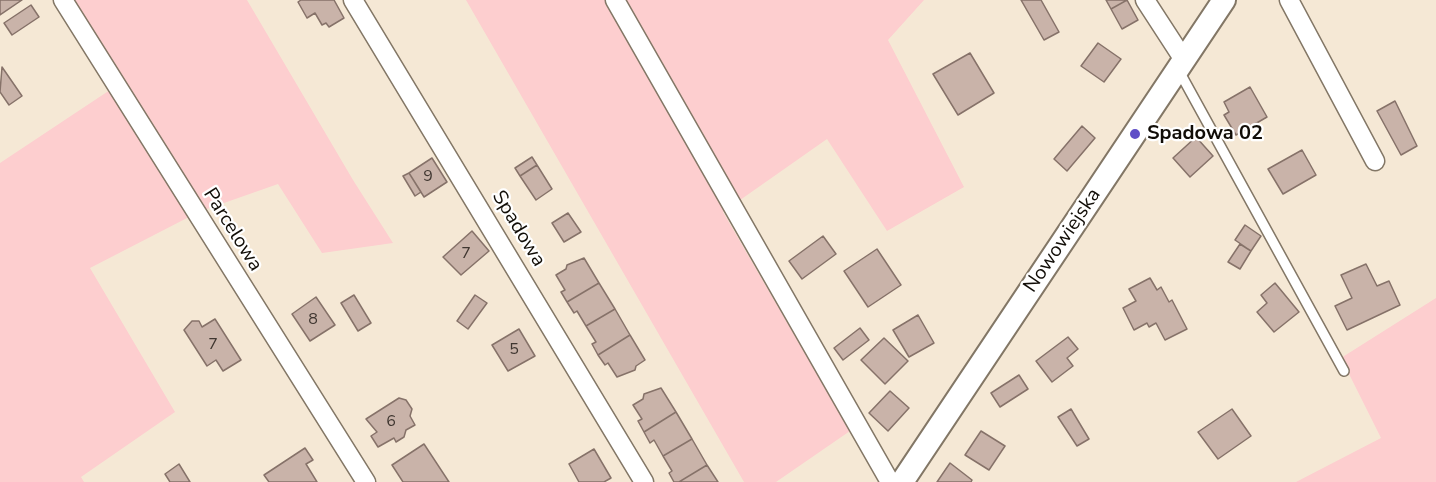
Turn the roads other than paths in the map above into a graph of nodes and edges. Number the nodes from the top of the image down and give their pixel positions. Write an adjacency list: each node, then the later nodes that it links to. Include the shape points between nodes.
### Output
1 (63, 0): 10 (street, Parcelowa)
2 (353, 0): 11 (street, Spadowa)
3 (615, 0): 12 (street)
4 (1145, 0): 7 (street)
5 (1224, 0): 7 (street, Nowowiejska)
6 (1289, 0): 8 (street)
7 (1181, 64): 9 (lane); 13 (street, Nowowiejska)
8 (1375, 161)
9 (1344, 371)
10 (366, 482)
11 (644, 482)
12 (890, 482)
13 (902, 482)

